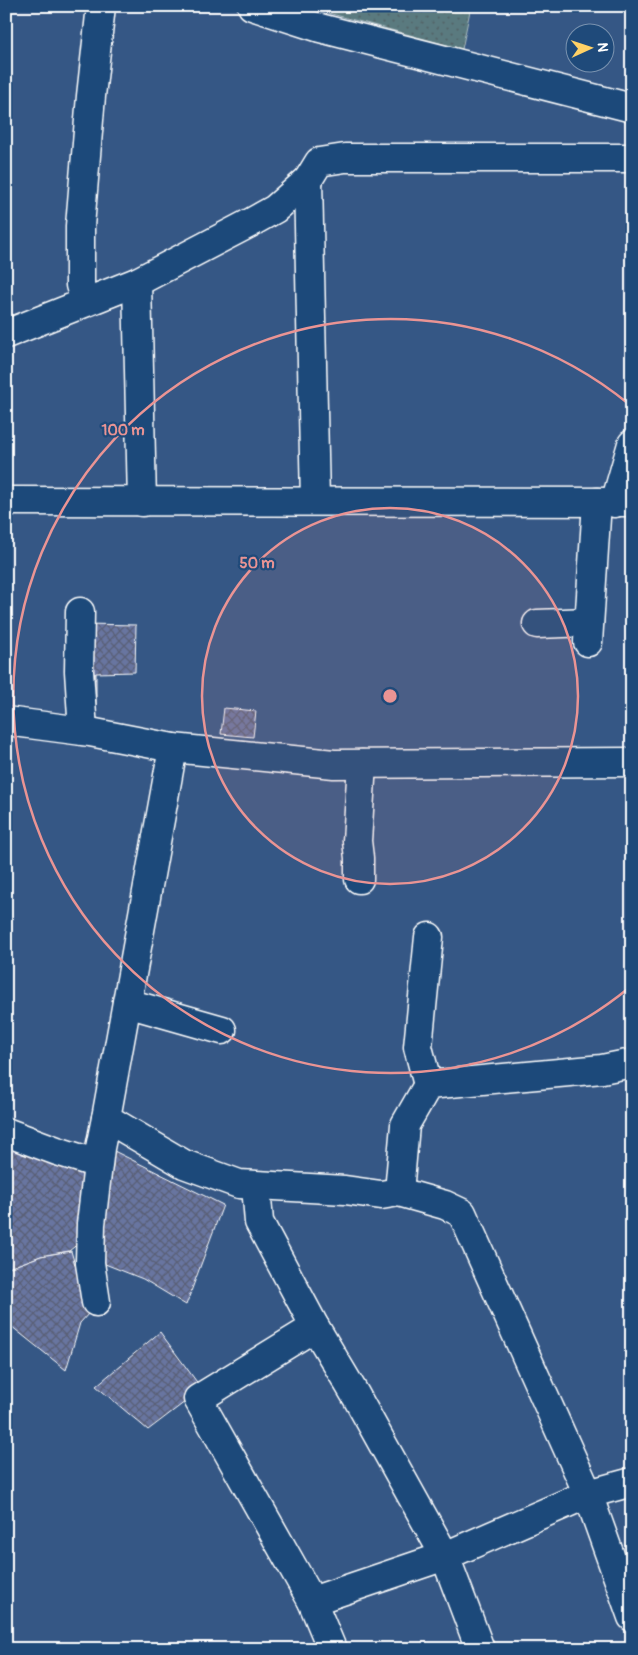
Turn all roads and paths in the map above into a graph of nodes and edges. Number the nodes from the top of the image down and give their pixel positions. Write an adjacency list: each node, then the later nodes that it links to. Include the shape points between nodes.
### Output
1 (101, 6): 7 (street, via 80,226 80,285)
2 (252, 6): 3 (street, via 320,28)
3 (632, 108)
4 (632, 158): 5 (street, via 345,158 319,162)
5 (308, 180): 6 (street, via 275,210); 11 (street)
6 (137, 282): 7 (street); 12 (street)
7 (85, 302): 8 (street)
8 (6, 334)
9 (632, 444): 13 (street)
10 (6, 501): 12 (street)
11 (315, 501): 12 (street); 13 (street)
12 (142, 502)
13 (614, 502): 15 (street, via 594,563 588,632)
14 (80, 612): 17 (street)
15 (537, 624)
16 (6, 721): 17 (street)
17 (83, 731): 18 (street)
18 (172, 748): 20 (street); 23 (street)
19 (632, 762): 20 (street)
20 (362, 764): 21 (street, via 356,841)
21 (358, 879)
22 (429, 937): 26 (street, via 418,1047)
23 (126, 1003): 24 (street); 27 (street)
24 (222, 1030)
25 (632, 1063): 26 (street, via 602,1069)
26 (428, 1084): 31 (street, via 405,1125)
27 (106, 1118): 29 (street); 30 (street, via 184,1164 239,1184)
28 (6, 1132): 29 (street)
29 (98, 1164): 32 (street, via 90,1263)
30 (256, 1186): 31 (street, via 381,1195); 33 (street, via 259,1222)
31 (399, 1192): 35 (street, via 462,1213)
32 (96, 1302)
33 (315, 1327): 36 (street); 37 (street, via 198,1399)
34 (632, 1482): 35 (street)
35 (588, 1494): 36 (street); 38 (street)
36 (445, 1556): 37 (street); 40 (street)
37 (312, 1601): 39 (street)
38 (632, 1617)
39 (332, 1649)
40 (480, 1649)

